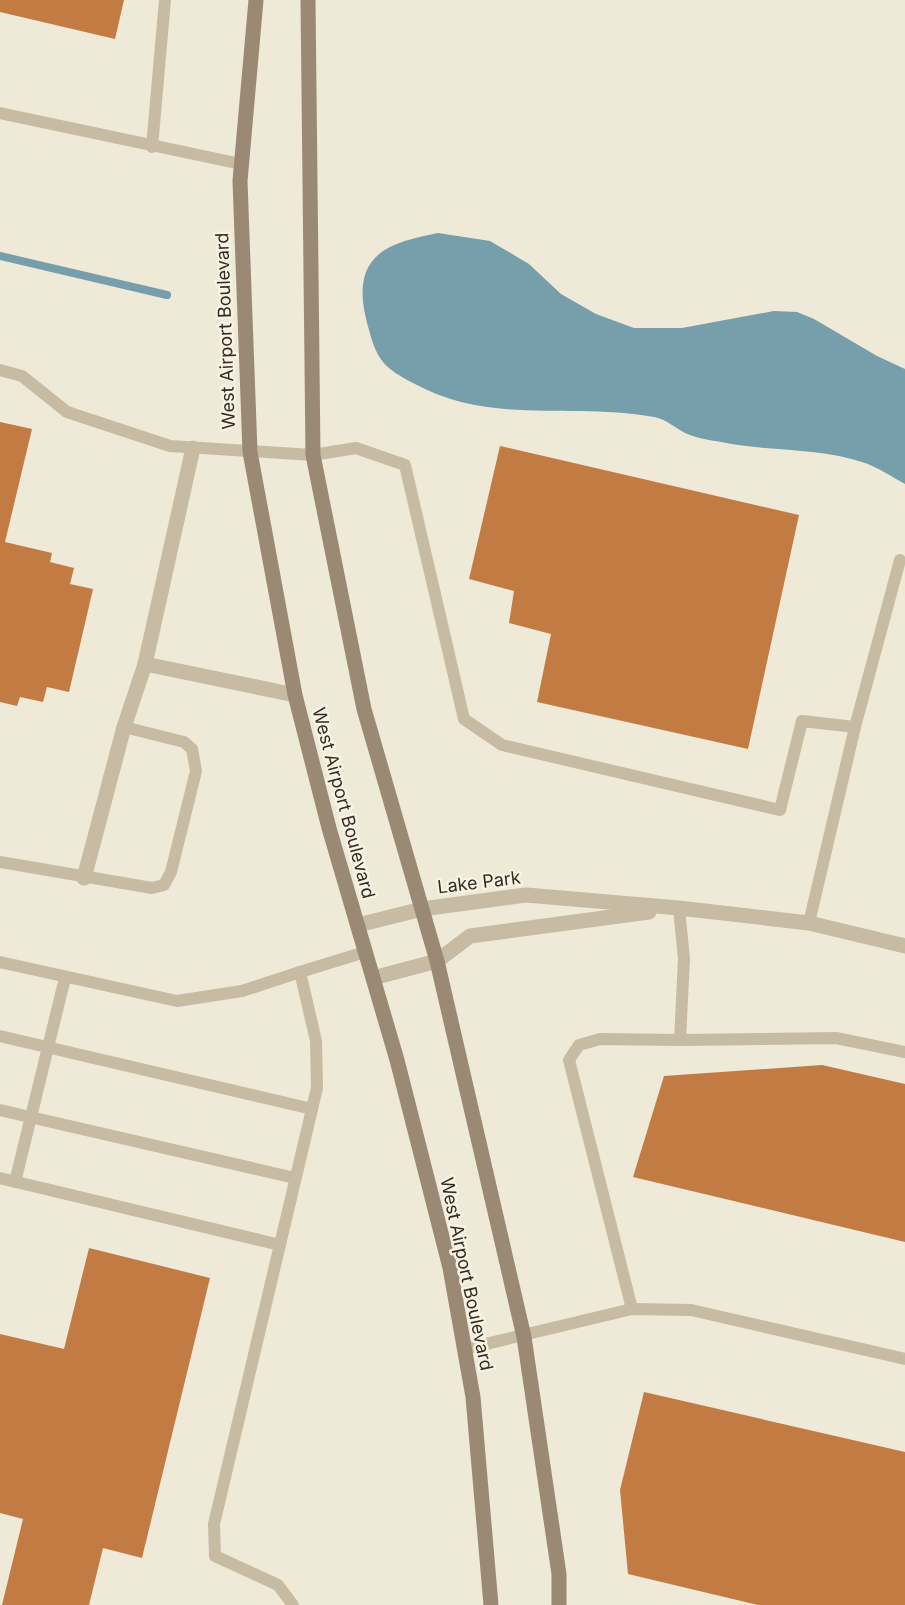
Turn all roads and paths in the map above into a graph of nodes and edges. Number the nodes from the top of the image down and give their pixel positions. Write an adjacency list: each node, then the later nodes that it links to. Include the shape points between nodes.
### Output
1 (165, 0): 5 (lane)
2 (256, 0): 6 (main road, West Airport Boulevard)
3 (308, 0): 10 (main road)
4 (0, 112): 5 (lane)
5 (152, 147): 6 (lane)
6 (241, 164): 9 (main road, West Airport Boulevard, via 243,336)
7 (0, 370): 8 (lane, via 22,376 67,412 170,446)
8 (194, 448): 9 (lane); 12 (street)
9 (250, 452): 10 (lane); 13 (main road, West Airport Boulevard)
10 (313, 455): 15 (lane, via 356,448 405,465 464,719 502,745 780,810 802,721); 19 (main road, via 364,709)
11 (900, 560): 15 (lane)
12 (145, 664): 13 (street); 14 (street)
13 (295, 695): 21 (main road, West Airport Boulevard)
14 (124, 727): 17 (street); 17 (lane, via 184,742 192,749 196,771 171,872 164,885 152,888)
15 (855, 727): 20 (lane)
16 (0, 862): 17 (lane)
17 (84, 878)
18 (679, 908): 19 (street, Lake Park, via 526,895); 20 (street, Lake Park); 24 (street, Lake Park, via 470,936); 30 (lane, via 684,959)
19 (422, 909): 21 (street, Lake Park); 24 (main road)
20 (809, 923): 22 (street, Lake Park)
21 (358, 925): 23 (main road, West Airport Boulevard)
22 (905, 946)
23 (366, 952): 26 (lane); 28 (main road, West Airport Boulevard)
24 (437, 961): 28 (street, Lake Park); 41 (main road)
25 (0, 962): 27 (lane)
26 (300, 972): 27 (lane, via 242,991 177,1001); 33 (lane, via 316,1041 317,1088)
27 (64, 978): 31 (lane)
28 (373, 978): 42 (main road, West Airport Boulevard, via 450,1268)
29 (0, 1036): 31 (lane)
30 (680, 1040): 32 (lane, via 836,1038); 40 (lane, via 600,1039 579,1045 569,1060)
31 (48, 1047): 33 (lane); 35 (lane)
32 (905, 1052)
33 (312, 1109): 37 (lane)
34 (0, 1110): 35 (lane)
35 (32, 1117): 37 (lane); 38 (lane)
36 (0, 1178): 38 (lane)
37 (296, 1178): 39 (lane)
38 (15, 1182): 39 (lane)
39 (280, 1245): 44 (lane, via 214,1524 215,1556 278,1585)
40 (632, 1309): 41 (lane); 43 (lane, via 691,1310)
41 (524, 1336): 42 (lane); 46 (main road, via 558,1562)
42 (465, 1349): 45 (main road, West Airport Boulevard, via 473,1397)
43 (905, 1359)
44 (293, 1605)
45 (491, 1605)
46 (559, 1605)

